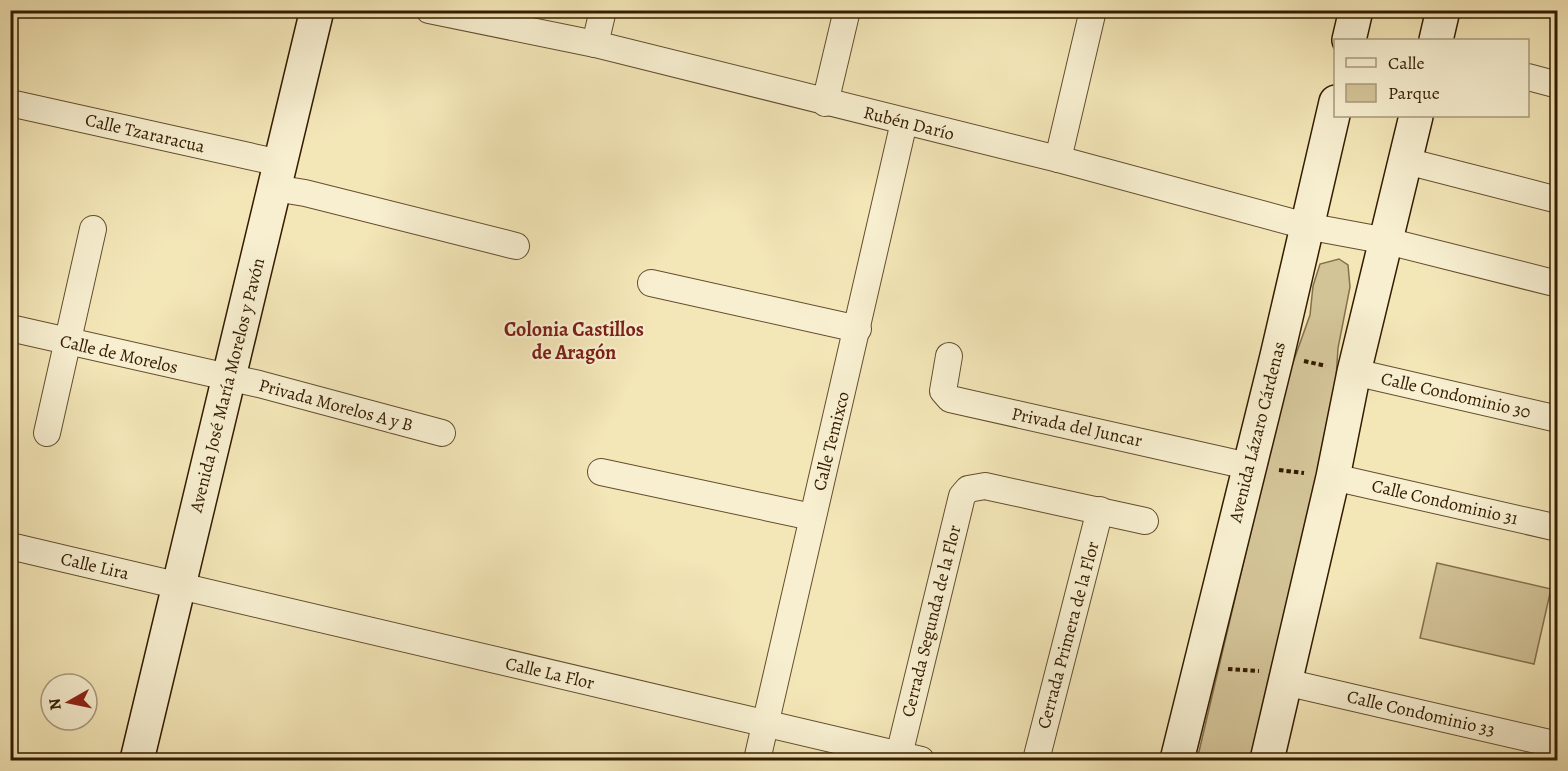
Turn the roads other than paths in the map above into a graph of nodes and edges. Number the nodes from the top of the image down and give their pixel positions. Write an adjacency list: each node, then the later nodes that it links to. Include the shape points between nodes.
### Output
1 (317, 10): 20 (street, Avenida José María Morelos y Pavón)
2 (429, 10): 10 (street, Rubén Darío)
3 (603, 10): 10 (street)
4 (847, 10): 14 (street)
5 (1093, 10): 18 (street)
6 (1356, 10): 8 (street)
7 (1443, 10): 9 (street)
8 (1349, 39)
9 (1436, 39)
10 (595, 44): 14 (street, Rubén Darío)
11 (1529, 78): 12 (street)
12 (1557, 85)
13 (10, 103): 20 (street, Calle Tzararacua)
14 (825, 103): 17 (street, Rubén Darío)
15 (1334, 106): 22 (street, Avenida Lázaro Cárdenas)
16 (1416, 117): 19 (street)
17 (904, 122): 18 (street, Rubén Darío); 29 (street, Calle Temixco)
18 (1058, 159): 22 (street, Rubén Darío)
19 (1406, 161): 21 (street); 24 (street)
20 (277, 175): 25 (street, Calle Tzararacua, via 304,193); 33 (street, Avenida José María Morelos y Pavón)
21 (1557, 200)
22 (1306, 226): 24 (street, Rubén Darío); 37 (street, Avenida Lázaro Cárdenas)
23 (93, 229): 30 (street)
24 (1387, 241): 27 (street, Rubén Darío); 32 (street)
25 (516, 246)
26 (651, 283): 29 (street)
27 (1557, 284)
28 (10, 328): 30 (street, Calle de Morelos)
29 (858, 329): 41 (street, Calle Temixco)
30 (68, 342): 33 (street, Calle de Morelos); 35 (street)
31 (949, 356): 37 (street, Privada del Juncar, via 943,385 945,396 950,399)
32 (1354, 372): 34 (street, Calle Condominio 30); 39 (street)
33 (229, 378): 36 (street, Privada Morelos A y B); 45 (street, Avenida José María Morelos y Pavón)
34 (1557, 419)
35 (47, 433)
36 (442, 433)
37 (1248, 466): 53 (street, Avenida Lázaro Cárdenas)
38 (601, 472): 41 (street)
39 (1333, 477): 43 (street, Calle Condominio 31); 46 (street)
40 (1100, 510): 42 (street); 49 (street, Cerrada Segunda de la Flor, via 985,486 968,489 962,496); 52 (street, Cerrada Primera de la Flor)
41 (812, 517): 47 (street, Calle Temixco)
42 (1146, 521)
43 (1557, 528)
44 (10, 546): 45 (street, Calle Lira)
45 (179, 585): 47 (street, Calle La Flor); 50 (street, Avenida José María Morelos y Pavón)
46 (1286, 677): 48 (street, Calle Condominio 33); 54 (street)
47 (766, 724): 49 (street, Calle La Flor); 51 (street, Calle Temixco)
48 (1557, 745)
49 (910, 758)
50 (137, 760)
51 (757, 760)
52 (1036, 760)
53 (1177, 760)
54 (1267, 760)

